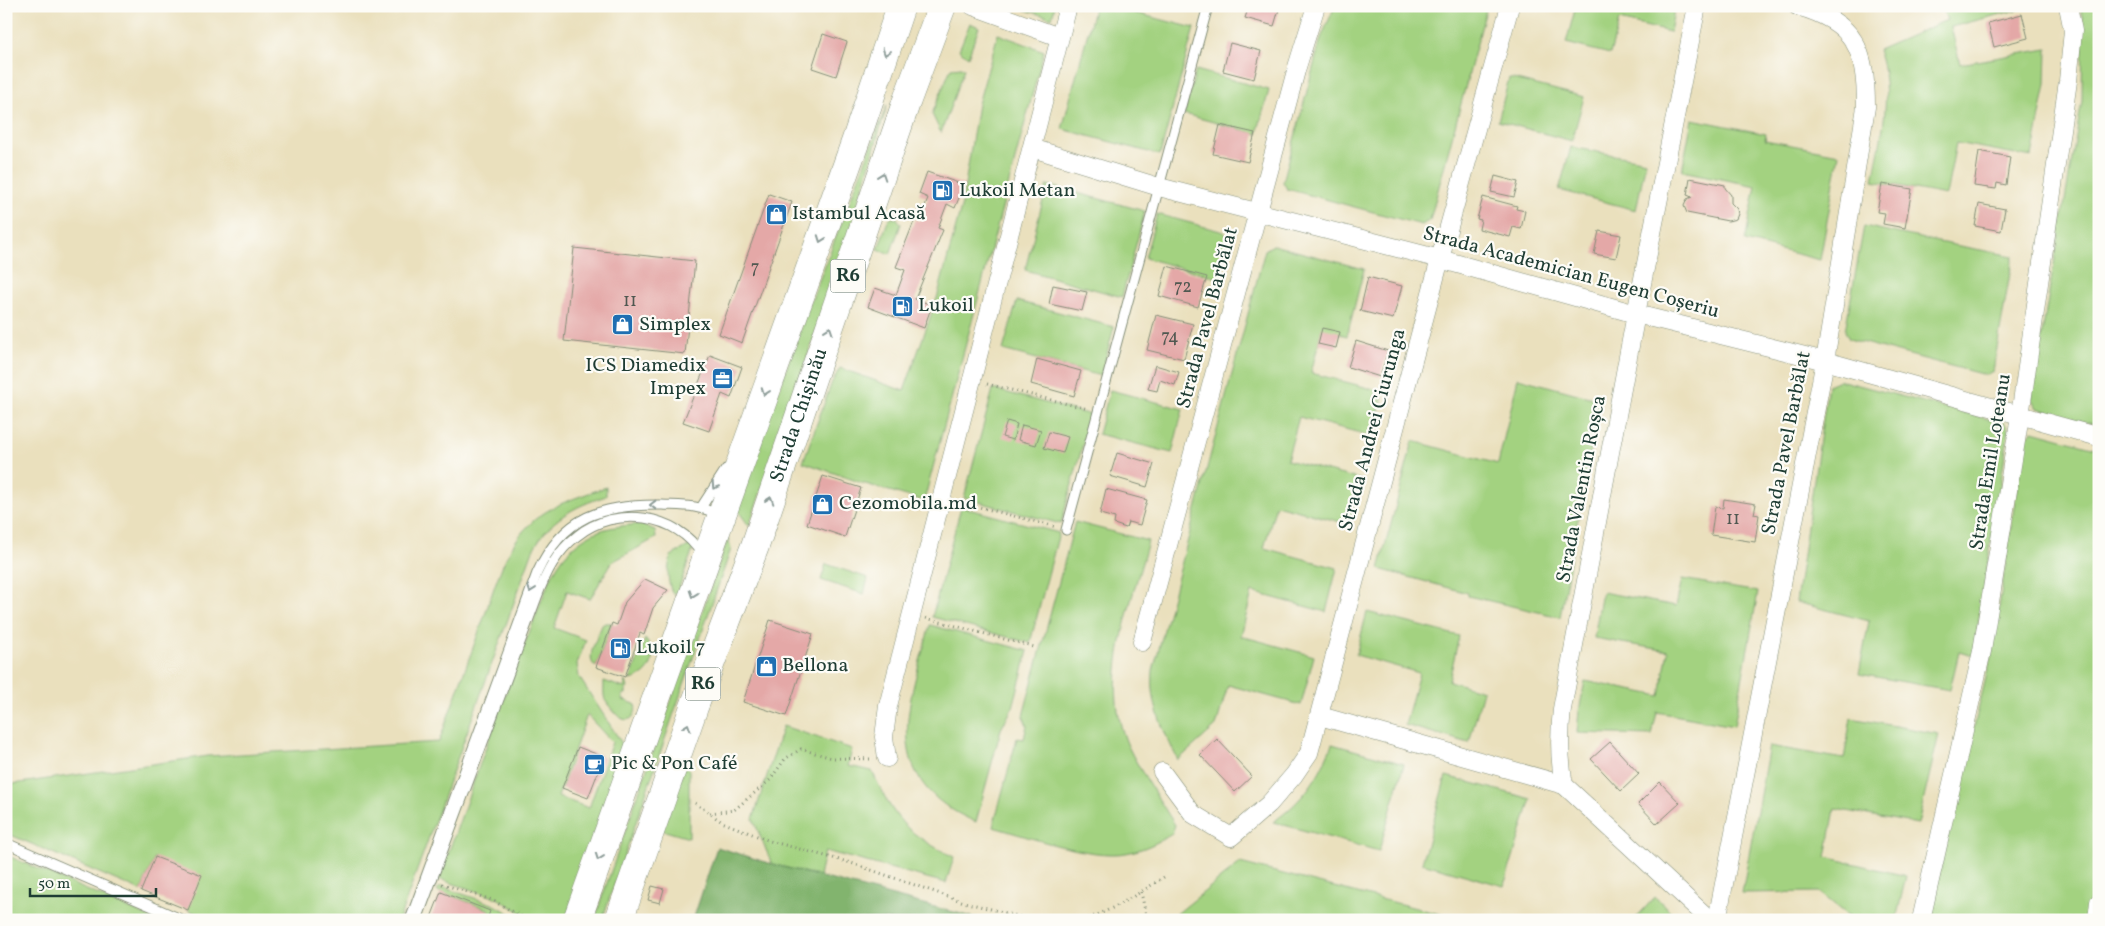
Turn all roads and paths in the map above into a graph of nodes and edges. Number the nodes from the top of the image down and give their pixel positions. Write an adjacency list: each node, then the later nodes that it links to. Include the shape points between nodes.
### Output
1 (901, 6): 23 (highway, Strada Chișinău / R6, one-way to 23, via 749,436)
2 (942, 6): 25 (highway, Strada Chișinău / R6, one-way to 2)
3 (973, 6): 11 (street)
4 (1068, 6): 11 (street)
5 (1208, 6): 13 (lane)
6 (1316, 6): 14 (street, Strada Pavel Barbălat)
7 (1510, 6): 15 (street, Strada Andrei Ciurunga)
8 (1697, 6): 16 (street, Strada Valentin Roșca)
9 (1797, 6): 17 (street, Strada Pavel Barbălat, via 1816,11 1844,28 1859,50 1866,82 1866,107)
10 (2068, 6): 20 (street, Strada Emil Loteanu, via 2073,31 2068,81)
11 (1058, 37): 12 (street)
12 (1032, 148): 13 (street, Strada Academician Eugen Coșeriu); 18 (street)
13 (1159, 186): 14 (street, Strada Academician Eugen Coșeriu); 19 (lane)
14 (1259, 212): 15 (street, Strada Academician Eugen Coșeriu); 28 (street, Strada Pavel Barbălat)
15 (1440, 259): 16 (street, Strada Academician Eugen Coșeriu); 30 (street, Strada Andrei Ciurunga)
16 (1636, 314): 17 (street, Strada Academician Eugen Coșeriu); 33 (street, Strada Valentin Roșca, via 1562,709 1558,740)
17 (1825, 361): 20 (street, Strada Academician Eugen Coșeriu); 51 (street, Strada Pavel Barbălat)
18 (972, 380): 19 (path); 22 (street)
19 (1098, 412): 24 (lane)
20 (2020, 416): 21 (street, Strada Academician Eugen Coșeriu); 52 (street, Strada Emil Loteanu, via 1982,651)
21 (2099, 437)
22 (943, 498): 24 (path); 27 (street)
23 (711, 511): 25 (highway); 26 (highway, Strada Chișinău / R6); 42 (lane, one-way to 42, via 648,505 605,510 585,516 571,526 547,552)
24 (1066, 530)
25 (755, 546): 46 (highway, Strada Chișinău / R6, one-way to 25, via 694,706)
26 (705, 560): 43 (lane, via 695,542 680,530 666,523 636,518 612,519 588,528 558,555 537,596); 45 (highway, Strada Chișinău / R6, one-way to 45)
27 (913, 615): 29 (path); 31 (street, via 888,706 884,737)
28 (1142, 642)
29 (1034, 647)
30 (1320, 716): 32 (street, Strada Andrei Ciurunga, via 1309,753 1294,775 1269,804 1231,837 1193,814); 33 (street)
31 (887, 758): 35 (path, via 832,758 801,750 785,759 770,780 734,810)
32 (1162, 772)
33 (1564, 785): 50 (street)
34 (695, 803): 35 (path)
35 (709, 813): 47 (path, via 722,822 770,841 851,863 964,902)
36 (6, 843): 41 (lane)
37 (1164, 877): 39 (path)
38 (439, 883): 44 (path, via 492,900)
39 (1141, 892): 48 (path); 49 (path)
40 (2099, 902): 53 (street)
41 (183, 920)
42 (410, 920)
43 (417, 920)
44 (528, 920)
45 (577, 920)
46 (619, 920)
47 (1033, 920)
48 (1084, 920)
49 (1147, 920)
50 (1710, 920)
51 (1717, 920)
52 (1921, 920)
53 (2097, 920)

